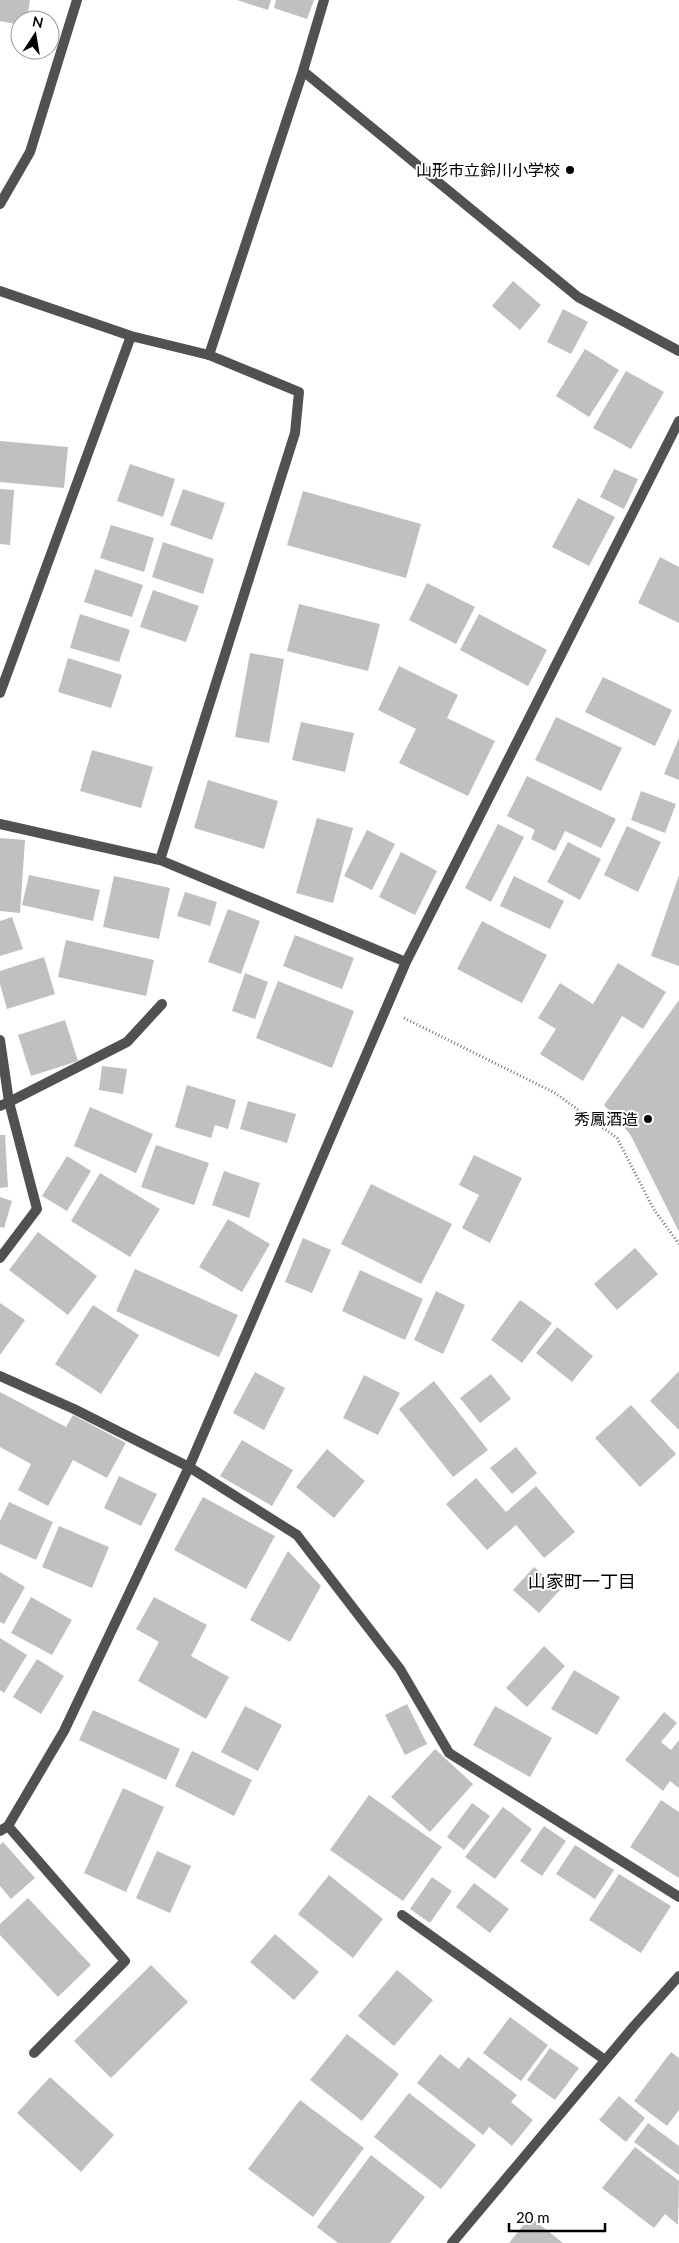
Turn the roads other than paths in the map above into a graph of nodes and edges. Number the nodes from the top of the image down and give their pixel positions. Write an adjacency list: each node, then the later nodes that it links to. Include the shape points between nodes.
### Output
1 (77, 0): 4 (street, via 30,152)
2 (324, 0): 3 (street)
3 (303, 71): 7 (street, via 578,297); 8 (street)
4 (0, 204)
5 (0, 291): 6 (street)
6 (131, 336): 8 (street); 10 (street)
7 (679, 351)
8 (209, 355): 12 (street, via 298,392 295,433)
9 (679, 421): 13 (street)
10 (0, 693)
11 (0, 824): 12 (street)
12 (160, 860): 13 (street)
13 (406, 962): 19 (street)
14 (162, 1004): 16 (street, via 127,1042)
15 (0, 1040): 16 (street)
16 (4, 1104): 17 (street, via 37,1209)
17 (0, 1258)
18 (0, 1376): 19 (street)
19 (189, 1467): 20 (street, via 64,1731); 21 (street, via 297,1535 400,1668 449,1753)
20 (4, 1829): 24 (street, via 124,1961)
21 (679, 1897)
22 (402, 1915): 25 (street)
23 (679, 1976): 25 (street)
24 (34, 2053)
25 (605, 2060): 26 (street)
26 (452, 2243)

